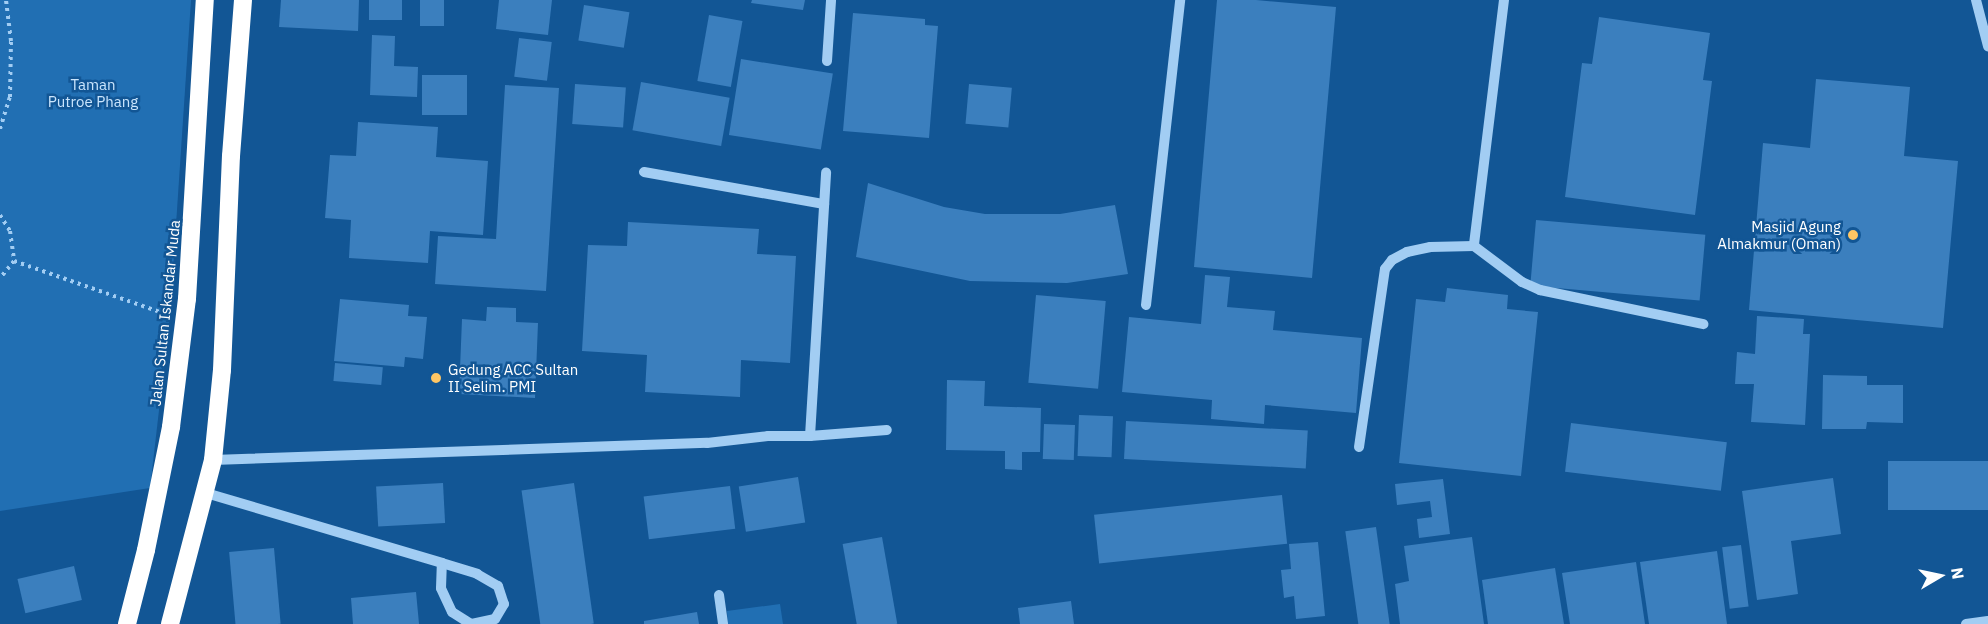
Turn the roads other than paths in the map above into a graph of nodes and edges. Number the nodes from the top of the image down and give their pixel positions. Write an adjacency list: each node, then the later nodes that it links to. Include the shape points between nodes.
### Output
1 (205, 0): 23 (highway, Jalan Sultan Iskandar Muda, via 187,298 171,428)
2 (243, 0): 18 (highway, via 231,156 222,370)
3 (831, 0): 8 (street)
4 (1180, 0): 13 (street)
5 (1504, 0): 12 (street)
6 (1976, 0): 7 (street)
7 (1988, 46)
8 (827, 61)
9 (644, 172): 11 (street)
10 (826, 172): 11 (street)
11 (824, 204): 16 (street)
12 (1474, 246): 14 (street, via 1522,282 1540,290); 17 (street, via 1407,252 1385,269)
13 (1146, 304)
14 (1703, 324)
15 (886, 430): 16 (street)
16 (810, 436): 18 (street)
17 (1359, 447)
18 (213, 460): 19 (highway)
19 (206, 493): 20 (street); 24 (highway)
20 (442, 563): 20 (street, via 477,574 498,586 504,604 495,619 471,624 452,612 441,588)
21 (719, 595): 25 (street)
22 (1988, 621): 26 (street)
23 (126, 624)
24 (170, 624)
25 (723, 624)
26 (1966, 624)

